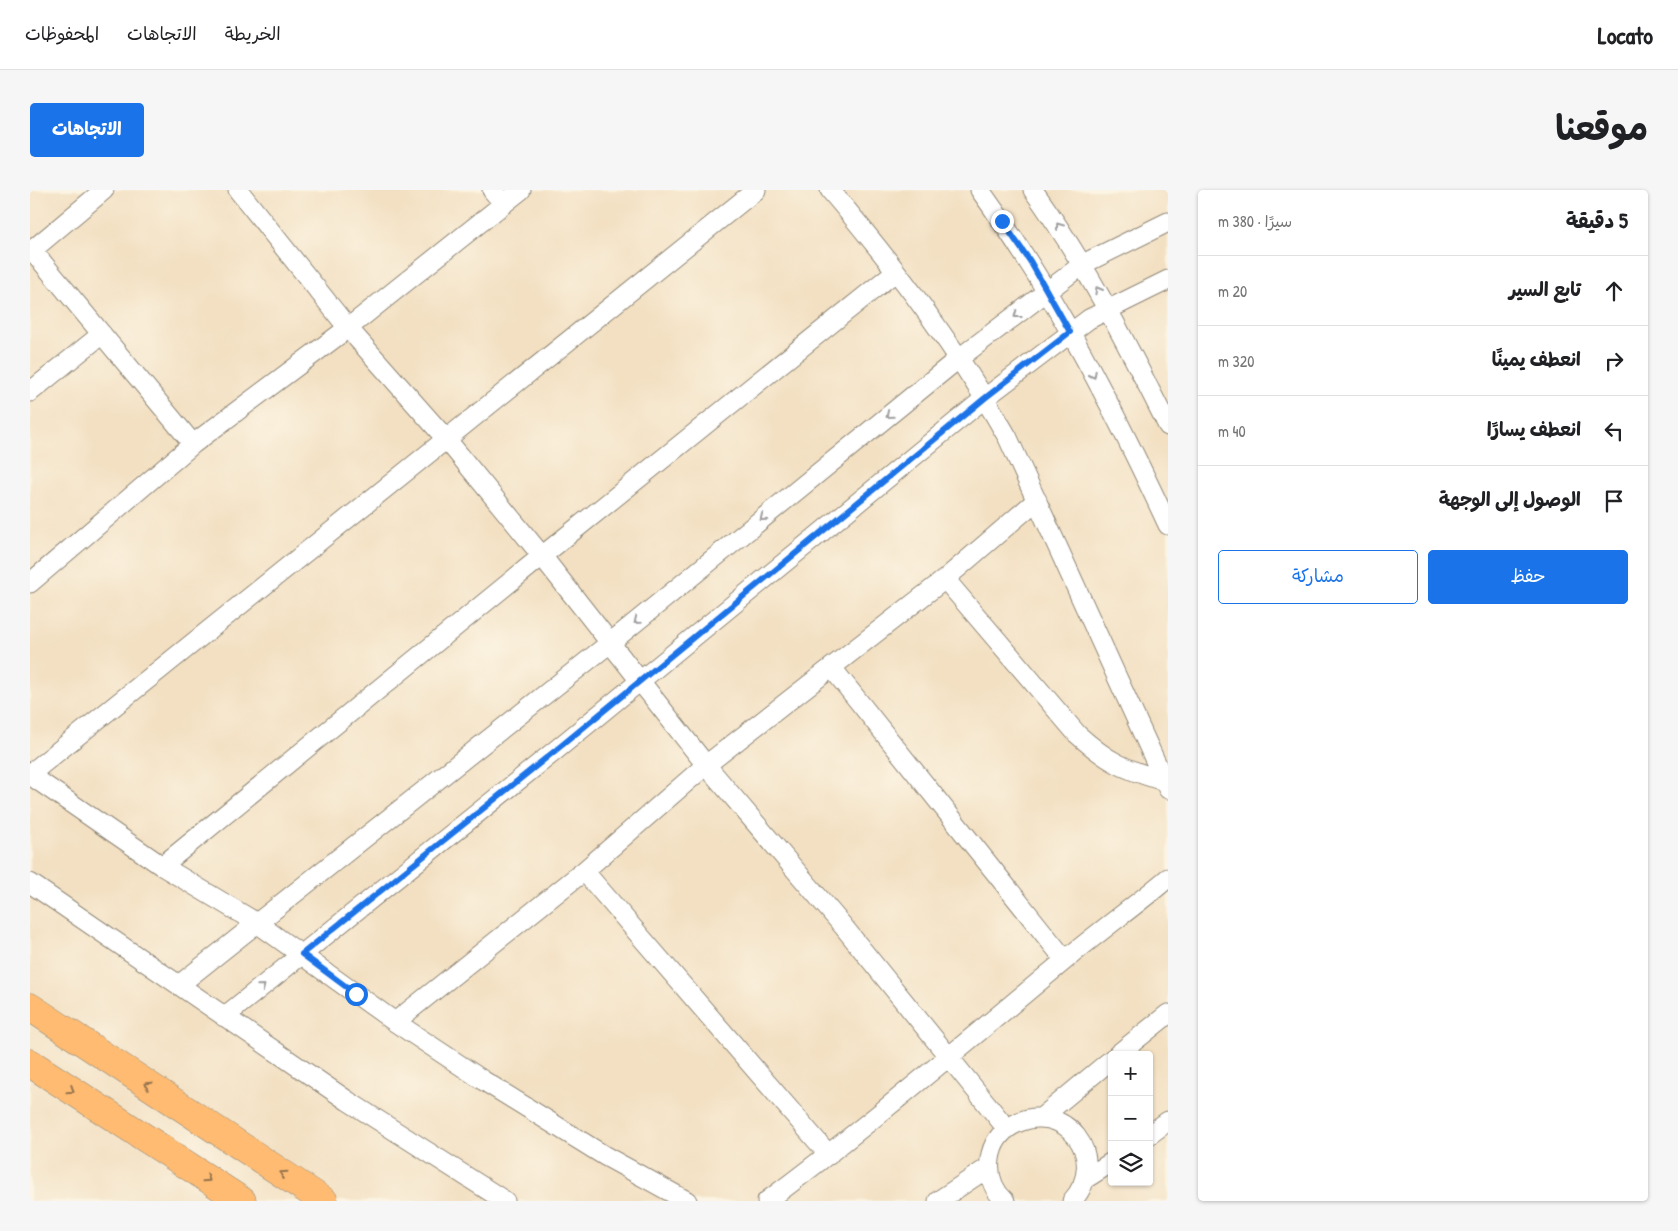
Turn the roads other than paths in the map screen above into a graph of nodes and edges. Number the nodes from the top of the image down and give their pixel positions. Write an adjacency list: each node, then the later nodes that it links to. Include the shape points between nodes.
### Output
1 (104, 190): 10 (street)
2 (238, 190): 16 (street)
3 (520, 190): 8 (street)
4 (756, 190): 23 (street)
5 (830, 190): 12 (street)
6 (980, 190): 14 (street)
7 (1033, 190): 11 (street, one-way to 7)
8 (498, 197): 16 (street)
9 (1168, 222): 11 (street)
10 (31, 251): 18 (street)
11 (1083, 264): 14 (street); 15 (street, one-way to 11)
12 (896, 272): 19 (street); 27 (street)
13 (1168, 280): 15 (street)
14 (1048, 292): 17 (street); 19 (street, one-way to 19)
15 (1109, 309): 17 (street); 22 (street)
16 (348, 328): 23 (street); 24 (street)
17 (1070, 332): 21 (street); 26 (street, one-way to 26, via 1134,451)
18 (102, 334): 20 (street); 24 (street)
19 (958, 359): 21 (street); 30 (street, one-way to 30)
20 (30, 392)
21 (985, 398): 25 (street); 32 (street)
22 (1168, 426)
23 (446, 440): 27 (street); 34 (street)
24 (193, 444): 29 (street)
25 (1037, 500): 28 (street); 35 (street)
26 (1168, 526)
27 (542, 556): 30 (street); 36 (street)
28 (945, 579): 31 (street); 35 (street, via 1077,734 1117,765)
29 (30, 583)
30 (610, 643): 32 (street); 40 (street)
31 (832, 668): 33 (street); 42 (street)
32 (642, 680): 33 (street); 41 (street)
33 (706, 765): 37 (street); 49 (street)
34 (30, 774): 36 (street)
35 (1166, 785)
36 (162, 866): 40 (street)
37 (584, 871): 47 (street); 56 (street)
38 (1168, 878): 42 (street)
39 (30, 883): 43 (street)
40 (257, 923): 41 (street); 43 (street)
41 (302, 954): 46 (street, one-way to 41); 47 (street)
42 (1065, 960): 49 (street)
43 (179, 986): 46 (street)
44 (30, 1007): 61 (highway, one-way to 44)
45 (1168, 1014): 48 (street)
46 (224, 1017): 62 (street)
47 (395, 1022): 63 (street, via 565,1133)
48 (1122, 1051)
49 (949, 1057): 54 (street); 56 (street)
50 (1108, 1062): 52 (street)
51 (30, 1063): 60 (highway, one-way to 60)
52 (1042, 1117): 54 (street, via 1023,1120); 59 (street, via 1073,1131 1087,1162)
53 (1168, 1121): 55 (street)
54 (1007, 1129): 58 (street, via 994,1146)
55 (1153, 1132)
56 (829, 1155): 64 (street)
57 (1108, 1165): 59 (street)
58 (989, 1167): 65 (street); 66 (street, via 992,1182)
59 (1085, 1179): 67 (street)
60 (242, 1201)
61 (324, 1201)
62 (505, 1201)
63 (687, 1201)
64 (767, 1201)
65 (938, 1201)
66 (1005, 1201)
67 (1072, 1201)

